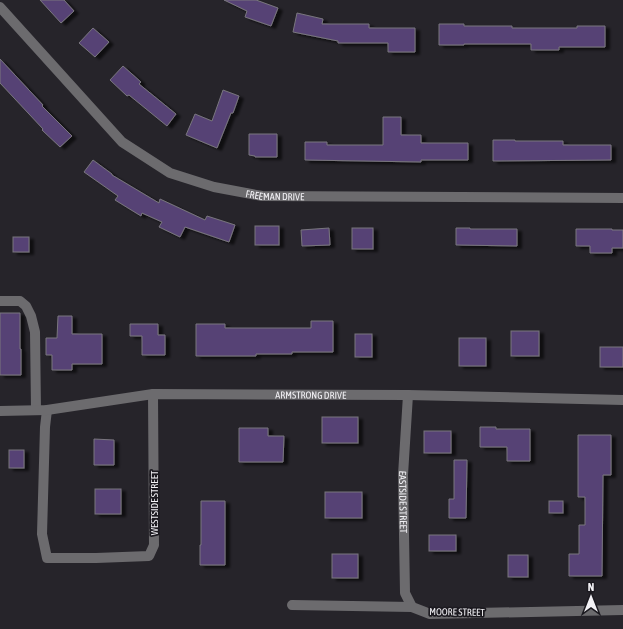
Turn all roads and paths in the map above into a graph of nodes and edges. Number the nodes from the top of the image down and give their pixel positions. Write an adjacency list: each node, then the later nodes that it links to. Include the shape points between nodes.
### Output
1 (0, 7): 2 (street, FREEMAN DRIVE, via 122,142 170,173 214,187 262,196)
2 (623, 198)
3 (0, 301): 8 (street, via 20,301 31,316 35,332)
4 (153, 394): 5 (street, ARMSTRONG DRIVE); 9 (street, ARMSTRONG DRIVE); 9 (street, WESTSIDE STREET, via 154,545 149,556 47,558 42,534)
5 (408, 395): 6 (street, ARMSTRONG DRIVE); 11 (street, EASTSIDE STREET, via 403,475 405,593)
6 (623, 400)
7 (0, 410): 8 (street, ARMSTRONG DRIVE)
8 (36, 410): 9 (street, ARMSTRONG DRIVE)
9 (47, 410)
10 (292, 605): 11 (street, MOORE STREET)
11 (412, 607): 12 (street, MOORE STREET, via 430,614)
12 (623, 610)

